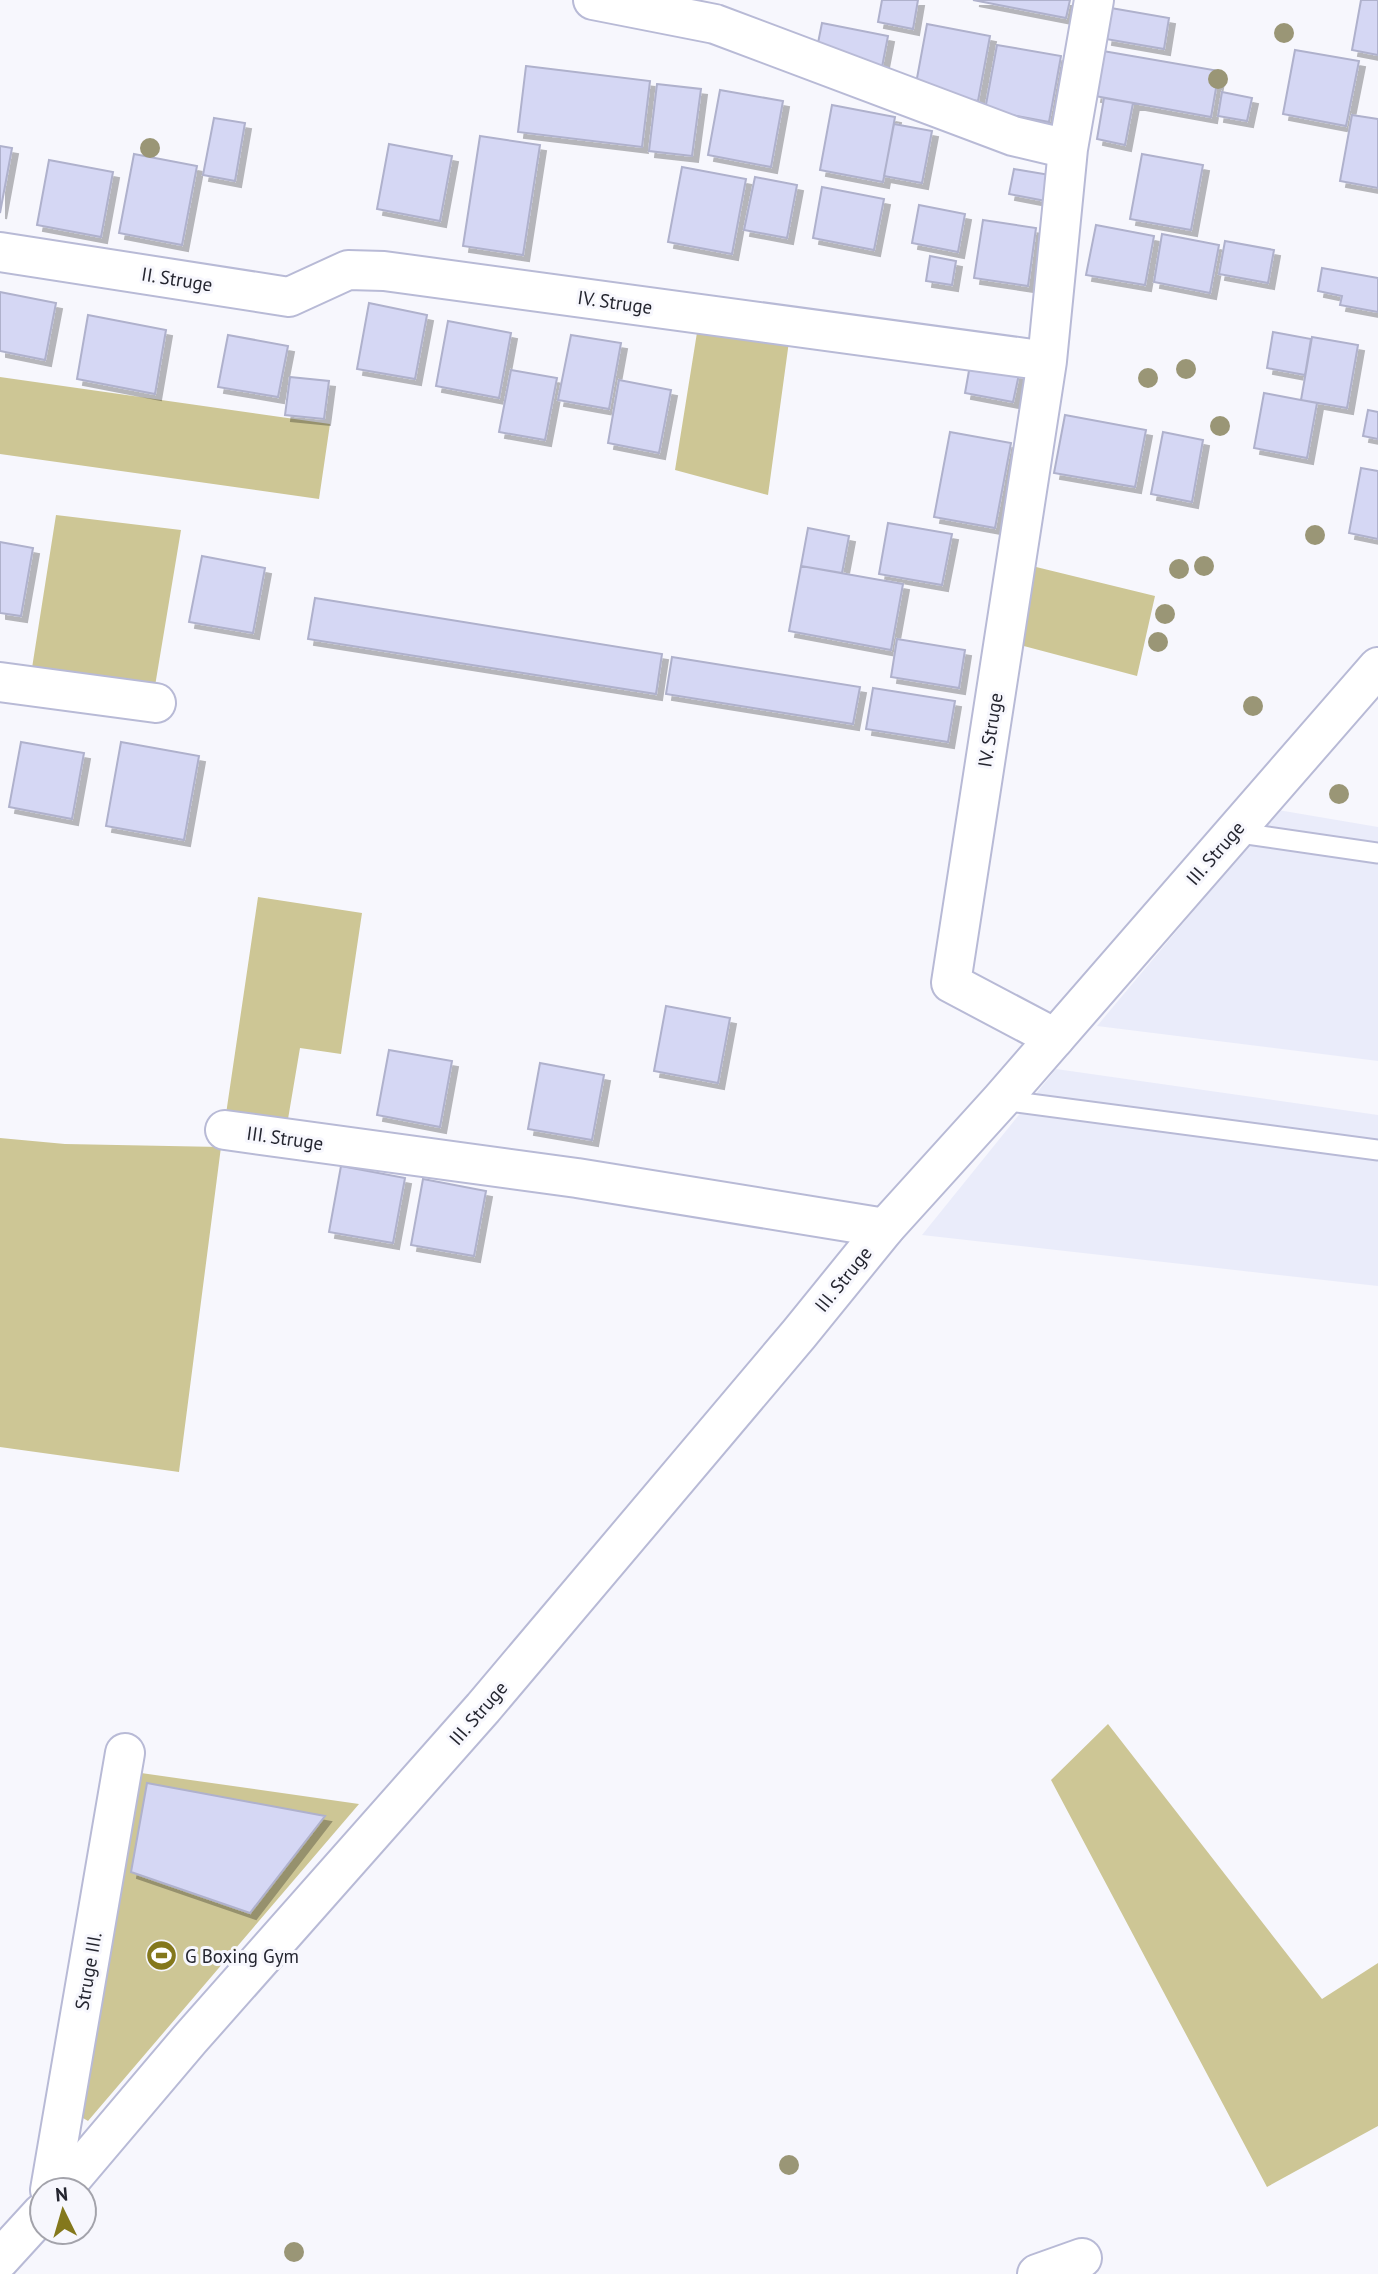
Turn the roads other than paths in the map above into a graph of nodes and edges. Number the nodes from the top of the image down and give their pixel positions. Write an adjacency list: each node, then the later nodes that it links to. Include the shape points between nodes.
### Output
1 (593, 0): 3 (street, via 715,24 1013,136)
2 (1094, 0): 3 (street, IV. Struge)
3 (1068, 149): 6 (street, IV. Struge)
4 (0, 252): 5 (street, II. Struge, via 289,296)
5 (348, 270): 6 (street, IV. Struge)
6 (1047, 361): 12 (street, IV. Struge, via 951,983)
7 (1378, 667): 10 (street, III. Struge)
8 (0, 682): 9 (street)
9 (156, 703)
10 (1233, 832): 11 (lane); 12 (street, III. Struge)
11 (1378, 853)
12 (1055, 1038): 13 (street, III. Struge)
13 (1001, 1100): 15 (lane); 16 (street, III. Struge)
14 (225, 1130): 16 (street, III. Struge, via 577,1178)
15 (1378, 1150)
16 (885, 1228): 19 (street, III. Struge, via 483,1708)
17 (125, 1753): 18 (street, Struge III.)
18 (52, 2176)
19 (74, 2176)
20 (28, 2228): 22 (street)
21 (1082, 2258): 23 (street)
22 (0, 2259)
23 (1037, 2274)

